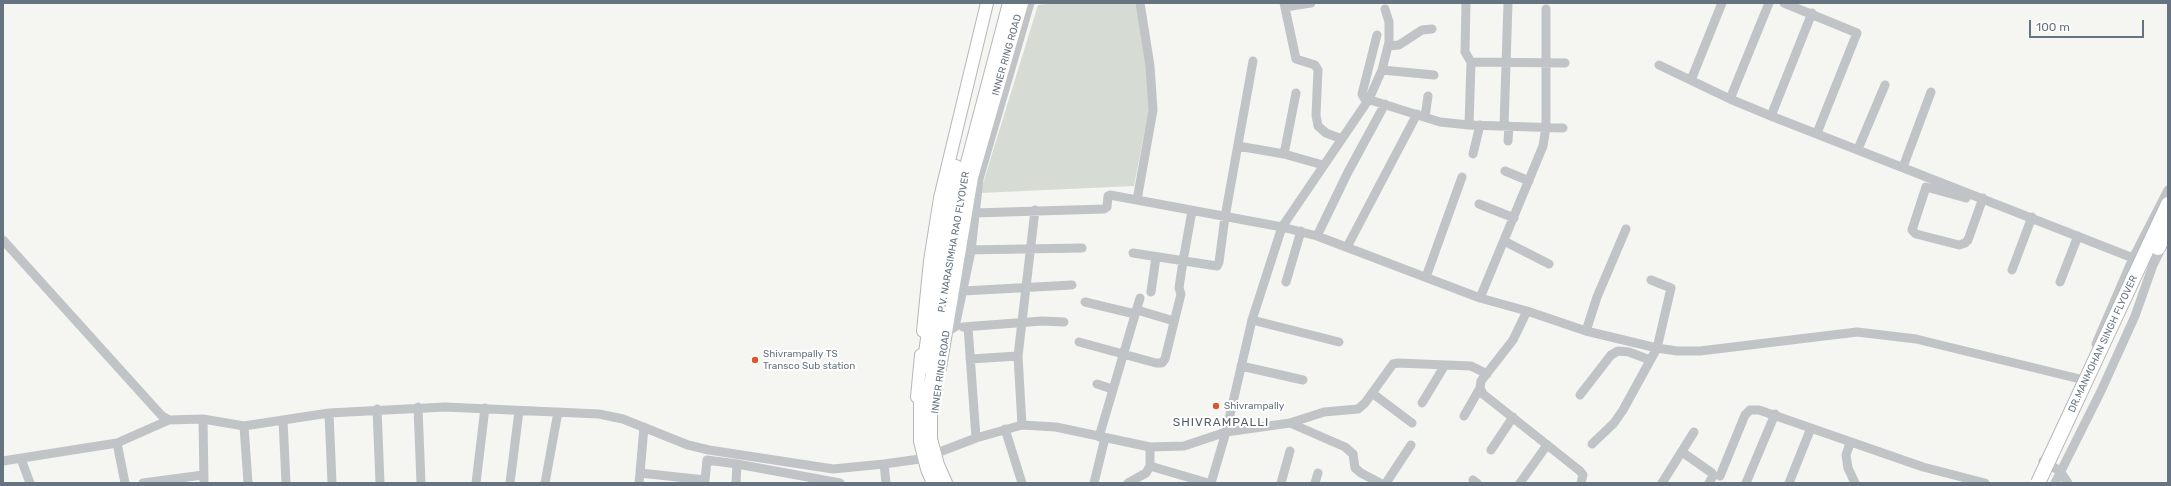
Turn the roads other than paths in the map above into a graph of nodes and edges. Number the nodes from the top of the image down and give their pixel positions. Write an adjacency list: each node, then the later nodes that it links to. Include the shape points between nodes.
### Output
1 (987, 3): 158 (main road, INNER RING ROAD, via 935,229 926,292 916,413)
2 (1000, 3): 194 (highway, P.V. NARASIMHA RAO FLYOVER, via 950,195 922,384 921,441)
3 (1010, 3): 195 (highway, P.V. NARASIMHA RAO FLYOVER, via 959,197 930,393 930,440)
4 (1022, 3): 79 (main road, INNER RING ROAD, via 972,177)
5 (1030, 3): 63 (street, via 979,179)
6 (1140, 3): 58 (street, via 1150,66 1152,110)
7 (1311, 3): 13 (street)
8 (1466, 3): 21 (street, via 1465,52)
9 (1508, 3): 22 (street)
10 (1722, 3): 28 (street)
11 (1769, 3): 34 (street)
12 (1784, 3): 16 (street)
13 (1284, 5): 44 (street, via 1296,59 1314,65 1318,70 1318,126 1326,133)
14 (1385, 9): 19 (street, via 1389,22)
15 (1546, 9): 23 (street)
16 (1812, 14): 37 (street); 43 (street, via 1857,33)
17 (1432, 29): 19 (street, via 1422,30 1399,45)
18 (1377, 35): 33 (street, via 1362,94 1364,98)
19 (1388, 46): 26 (street)
20 (1253, 61): 46 (street)
21 (1471, 62): 22 (street); 38 (street)
22 (1508, 62): 23 (street); 40 (street)
23 (1546, 62): 24 (street); 41 (street)
24 (1565, 63)
25 (1659, 66): 28 (street)
26 (1382, 70): 27 (street); 33 (street)
27 (1434, 75)
28 (1691, 80): 34 (street)
29 (1885, 85): 47 (street)
30 (1930, 92): 51 (street)
31 (1296, 93): 48 (street)
32 (1428, 96): 36 (street)
33 (1369, 99): 35 (street); 44 (street)
34 (1730, 99): 37 (street)
35 (1385, 104): 36 (street); 72 (street)
36 (1421, 116): 38 (street, via 1440,122); 76 (street)
37 (1771, 116): 43 (street)
38 (1469, 125): 39 (street)
39 (1480, 126): 40 (street); 49 (street)
40 (1506, 126): 41 (street); 45 (street)
41 (1546, 127): 42 (street); 54 (street, via 1543,146)
42 (1562, 128)
43 (1816, 133): 47 (street)
44 (1342, 139): 50 (street)
45 (1508, 141)
46 (1238, 146): 48 (street); 64 (street)
47 (1858, 149): 51 (street)
48 (1284, 154): 50 (street)
49 (1474, 154)
50 (1323, 165): 67 (street)
51 (1903, 167): 57 (street)
52 (1505, 171): 54 (street)
53 (1462, 178): 87 (street)
54 (1529, 181): 66 (street)
55 (2168, 190): 83 (street)
56 (1966, 198): 57 (street, via 1926,187 1912,230 1916,234 1959,245 1965,243)
57 (1983, 198): 65 (street)
58 (1137, 200): 61 (street, via 1109,195 1107,207 1104,209); 62 (street)
59 (1479, 204): 66 (street)
60 (2168, 204): 216 (highway, DR.MANMOHAN SINGH FLYOVER, bridge)
61 (1035, 210): 63 (street); 77 (street)
62 (1192, 211): 64 (street); 84 (street)
63 (974, 213): 80 (street)
64 (1225, 217): 67 (street); 84 (street, via 1217,266)
65 (2032, 217): 73 (street); 86 (street)
66 (1514, 218): 75 (street)
67 (1282, 227): 70 (street); 100 (street)
68 (2168, 227): 217 (highway, DR.MANMOHAN SINGH FLYOVER, bridge)
69 (1626, 229): 106 (street)
70 (1301, 232): 72 (street); 89 (street)
71 (2168, 235): 169 (street, via 2101,391)
72 (1317, 236): 76 (street)
73 (2078, 236): 83 (street); 90 (street)
74 (3, 240): 135 (street, via 162,416)
75 (1504, 241): 85 (street); 96 (street)
76 (1347, 247): 87 (street)
77 (1032, 248): 78 (street); 80 (street); 92 (street)
78 (1082, 248)
79 (958, 250): 80 (street); 105 (main road, INNER RING ROAD)
80 (971, 250): 93 (street)
81 (1133, 253): 82 (street)
82 (1156, 257): 84 (street); 94 (street)
83 (2133, 258): 117 (street)
84 (1183, 261): 101 (street, via 1179,288 1181,294)
85 (1549, 264)
86 (2012, 270)
87 (1426, 276): 96 (street)
88 (1651, 280): 109 (street, via 1671,288)
89 (1286, 282)
90 (2060, 282)
91 (1072, 285): 92 (street)
92 (1027, 286): 93 (street); 102 (street)
93 (963, 291): 105 (street)
94 (1151, 292)
95 (1140, 298): 99 (street)
96 (1480, 298): 98 (street)
97 (1085, 302): 99 (street)
98 (1527, 310): 106 (street); 116 (street, via 1513,340)
99 (1136, 312): 101 (street); 110 (street)
100 (1252, 320): 108 (street); 115 (street)
101 (1174, 321): 110 (street, via 1165,359 1162,362 1156,363)
102 (1022, 322): 103 (street); 104 (street); 111 (street)
103 (1064, 322)
104 (968, 327): 105 (street); 112 (street)
105 (951, 329): 157 (main road, INNER RING ROAD, via 934,414)
106 (1586, 331): 109 (street)
107 (1079, 342): 110 (street)
108 (1339, 342)
109 (1657, 348): 113 (street); 117 (street, via 1700,352 1857,332 1916,339)
110 (1123, 354): 121 (street)
111 (1018, 356): 112 (street); 139 (street)
112 (970, 359): 147 (street)
113 (1650, 360): 123 (street, via 1629,352 1618,351 1611,355); 150 (street, via 1614,423)
114 (1445, 365): 116 (street, via 1471,366); 122 (street, via 1394,364); 124 (street)
115 (1241, 366): 118 (street); 144 (street)
116 (1488, 374): 120 (street, via 1481,381)
117 (2080, 379): 163 (street)
118 (1303, 380)
119 (1098, 384): 121 (street)
120 (1480, 388): 132 (street); 133 (street, via 1483,394)
121 (1112, 389): 146 (street)
122 (1372, 394): 137 (street, via 1358,408 1324,412); 138 (street)
123 (1580, 395)
124 (1422, 404)
125 (418, 407): 126 (street); 127 (street); 186 (street)
126 (486, 408): 128 (street); 187 (street)
127 (377, 409): 130 (street); 185 (street)
128 (520, 411): 129 (street); 188 (street)
129 (558, 412): 141 (street, via 599,414); 189 (street)
130 (329, 413): 136 (street); 184 (street)
131 (1775, 414): 142 (street); 172 (street, via 1750,410 1745,415); 211 (street)
132 (1464, 416)
133 (1513, 417): 152 (street); 154 (street)
134 (203, 419): 135 (street); 140 (street); 175 (street)
135 (169, 420): 148 (street)
136 (283, 420): 140 (street); 183 (street)
137 (1290, 423): 144 (street); 205 (street, via 1345,447 1353,454 1355,468)
138 (1412, 423)
139 (1022, 425): 143 (street); 146 (street, via 1056,427)
140 (244, 426): 182 (street)
141 (644, 427): 160 (street, via 688,445); 174 (street)
142 (1811, 428): 149 (street); 212 (street)
143 (1006, 429): 147 (street); 197 (street)
144 (1226, 432): 153 (street, via 1184,446); 202 (street)
145 (1694, 432): 156 (street)
146 (1102, 437): 153 (street); 198 (street)
147 (976, 438): 157 (street)
148 (117, 443): 159 (street); 180 (street)
149 (1850, 443): 213 (street, via 1846,455 1848,468); 214 (street, via 1923,467)
150 (1592, 444)
151 (1411, 445): 206 (street)
152 (1547, 445): 207 (street); 208 (street, via 1582,473)
153 (1150, 447): 167 (street)
154 (1491, 450)
155 (1290, 451): 203 (street)
156 (1682, 452): 209 (street); 210 (street, via 1712,473)
157 (937, 453): 196 (main road, INNER RING ROAD)
158 (919, 456): 165 (street); 166 (street); 193 (main road, INNER RING ROAD)
159 (21, 459): 162 (street); 179 (street)
160 (766, 459): 161 (street); 168 (street)
161 (775, 460): 166 (street, via 832,469); 170 (street)
162 (3, 461)
163 (2043, 461): 169 (street); 215 (street)
164 (737, 464): 168 (street); 178 (street, via 707,460); 190 (street)
165 (884, 464): 166 (street); 192 (street)
166 (865, 465)
167 (1150, 466): 173 (street, via 1146,473); 201 (street)
168 (764, 470): 170 (street)
169 (2060, 471): 218 (street); 219 (street)
170 (774, 472): 177 (street)
171 (1318, 473): 204 (street)
172 (1720, 476)
173 (1138, 477): 199 (street); 200 (street)
174 (639, 478): 176 (street)
175 (203, 479): 181 (street)
176 (667, 480): 178 (street)
177 (796, 480): 191 (street)
178 (705, 482)
179 (30, 483)
180 (125, 483)
181 (143, 483)
182 (248, 483)
183 (286, 483)
184 (332, 483)
185 (380, 483)
186 (422, 483)
187 (476, 483)
188 (510, 483)
189 (545, 483)
190 (736, 483)
191 (836, 483)
192 (886, 483)
193 (929, 483)
194 (934, 483)
195 (945, 483)
196 (950, 483)
197 (1022, 483)
198 (1094, 483)
199 (1128, 483)
200 (1146, 483)
201 (1208, 483)
202 (1212, 483)
203 (1281, 483)
204 (1315, 483)
205 (1380, 483)
206 (1386, 483)
207 (1520, 483)
208 (1581, 483)
209 (1662, 483)
210 (1709, 483)
211 (1746, 483)
212 (1789, 483)
213 (1855, 483)
214 (1985, 483)
215 (2032, 483)
216 (2038, 483)
217 (2048, 483)
218 (2055, 483)
219 (2068, 483)

